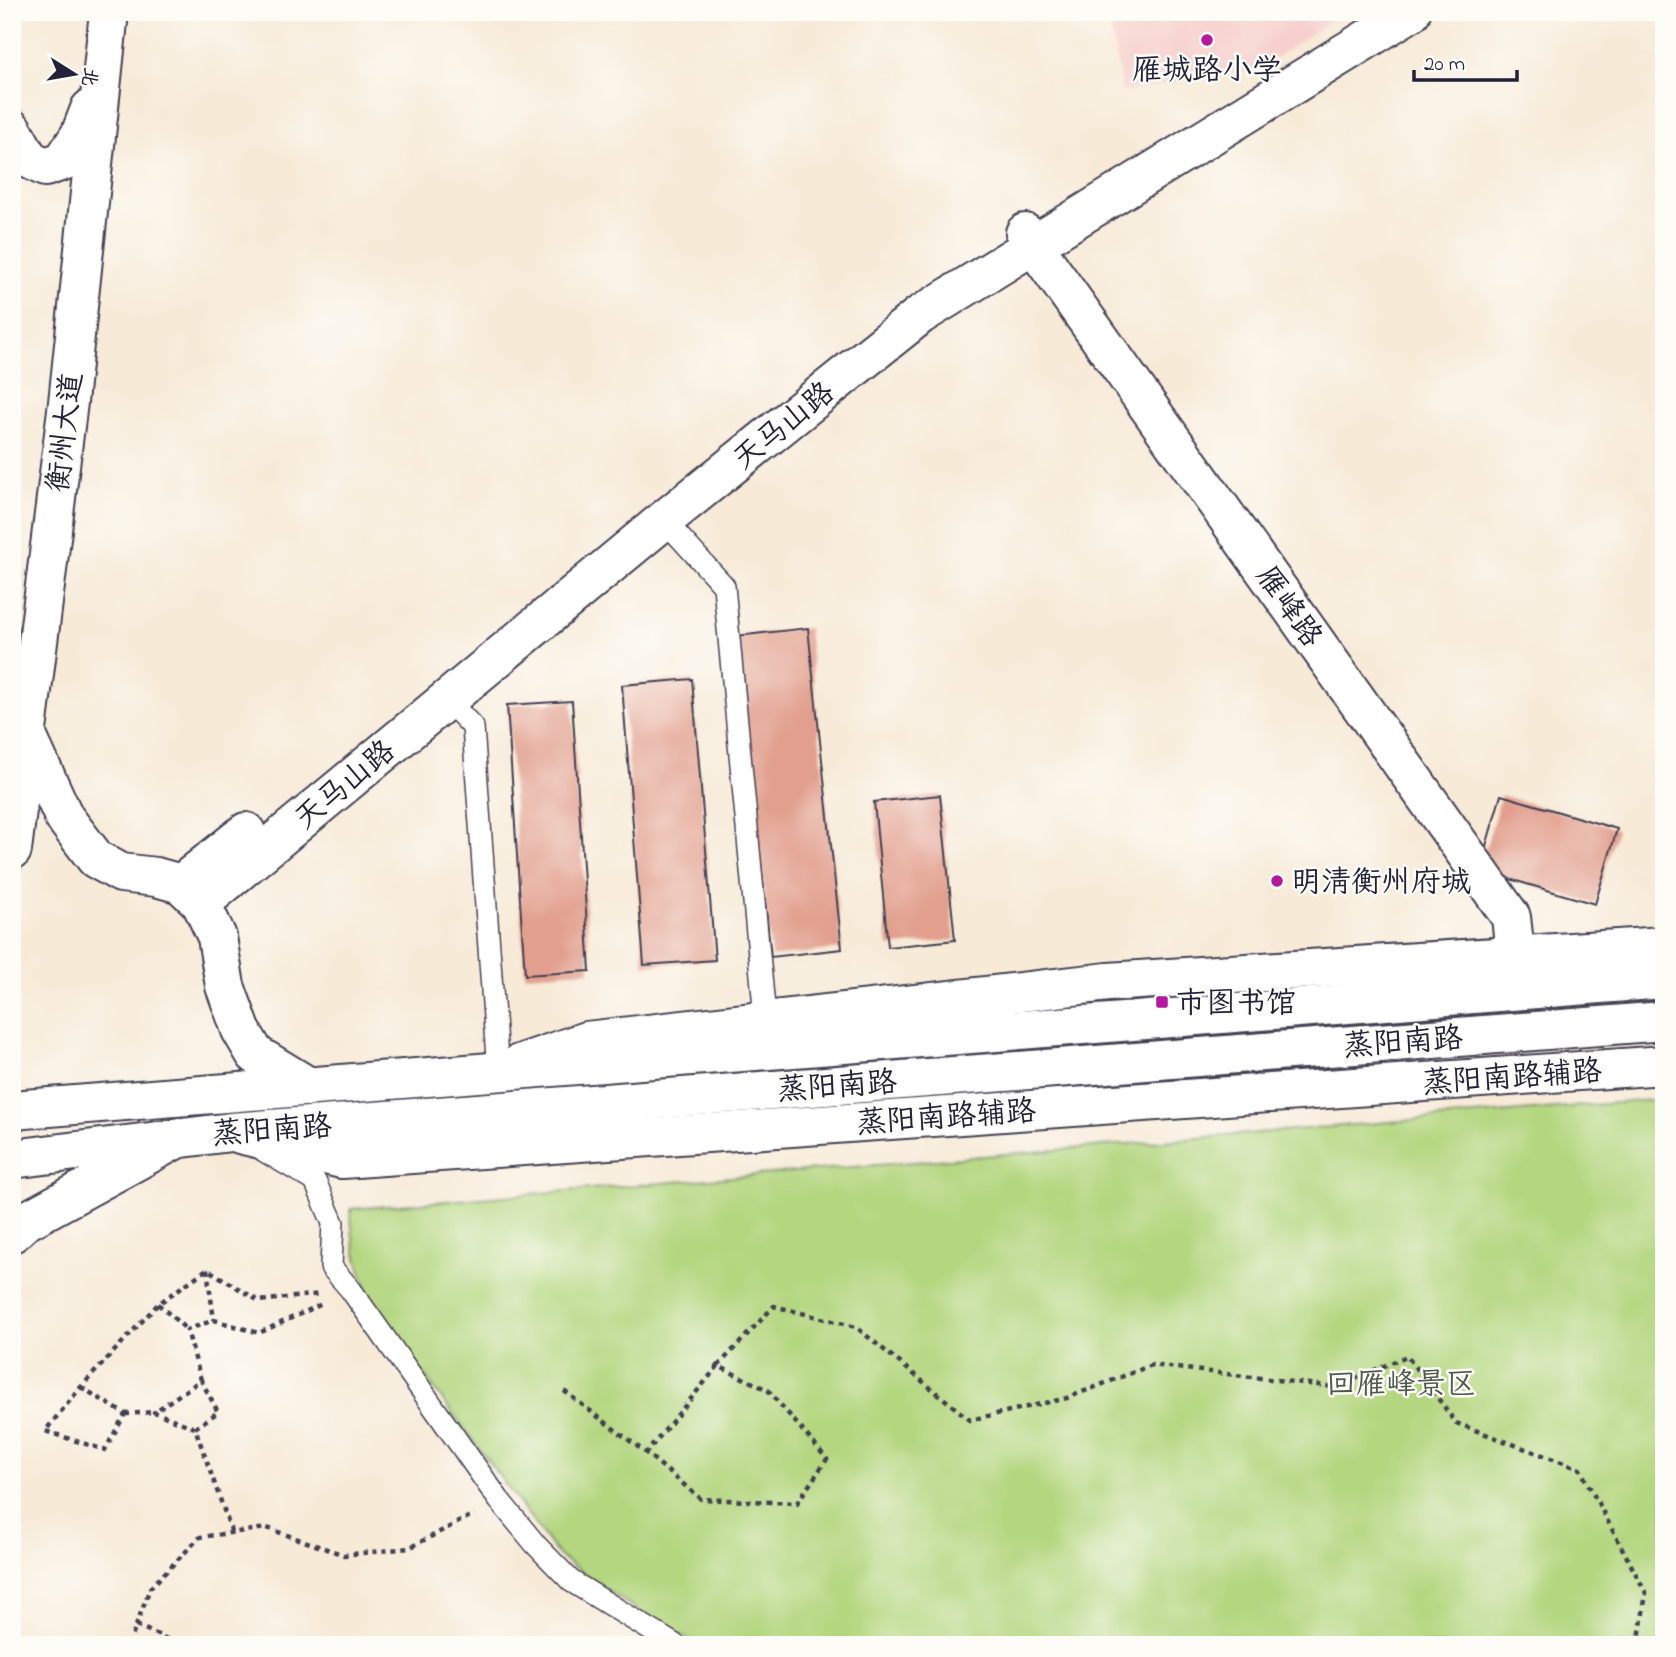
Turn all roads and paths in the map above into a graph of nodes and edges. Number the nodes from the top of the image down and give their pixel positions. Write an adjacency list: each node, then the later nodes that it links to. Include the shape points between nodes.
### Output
1 (109, 12): 4 (main road, 衡州大道)
2 (1385, 12): 6 (main road, 天马山路)
3 (1411, 12): 6 (main road, 天马山路)
4 (102, 78): 5 (main road, via 80,135 63,161 45,167 29,159); 9 (main road, 衡州大道)
5 (12, 129)
6 (1029, 239): 7 (main road, 天马山路, via 920,315); 11 (main road, 天马山路, via 905,308); 13 (main road, 雁峰路, via 1511,917)
7 (664, 520): 8 (main road, 天马山路); 16 (lane, via 724,586)
8 (446, 699): 11 (main road, 天马山路); 18 (lane, via 473,727)
9 (27, 736): 10 (main road, 衡州大道); 11 (main road, via 64,817 96,859 121,873 156,877)
10 (12, 850)
11 (191, 894): 19 (main road, via 217,937 225,986 255,1054)
12 (1664, 946): 13 (main road)
13 (1517, 974): 14 (main road, 蒸阳南路); 16 (main road, 蒸阳南路)
14 (1664, 979)
15 (1664, 1021): 21 (main road, 蒸阳南路)
16 (767, 1035): 18 (main road, 蒸阳南路)
17 (1664, 1065): 21 (main road, 蒸阳南路辅路, via 342,1159)
18 (498, 1072): 19 (main road, 蒸阳南路)
19 (309, 1087): 20 (main road, 蒸阳南路)
20 (12, 1110)
21 (231, 1132): 22 (main road, 蒸阳南路); 26 (lane, via 315,1181 333,1223 331,1267)
22 (180, 1137): 23 (main road, 蒸阳南路); 24 (main road, via 24,1222)
23 (12, 1159)
24 (12, 1233)
25 (207, 1269): 26 (path, via 259,1301); 27 (path); 28 (path)
26 (351, 1290): 28 (path, via 259,1333); 38 (lane)
27 (158, 1304): 29 (path); 32 (path)
28 (215, 1320): 29 (path)
29 (187, 1330): 31 (path)
30 (718, 1366): 37 (path); 37 (path, via 768,1390 827,1459 797,1503 701,1499); 44 (path, via 774,1306 856,1327 970,1420 1067,1398 1152,1365 1335,1387 1407,1356 1456,1423 1580,1469 1646,1593)
31 (201, 1380): 34 (path); 36 (path, via 218,1412)
32 (81, 1387): 35 (path); 35 (path, via 45,1431 105,1450)
33 (564, 1391): 37 (path)
34 (154, 1412): 35 (path); 36 (path)
35 (125, 1414)
36 (195, 1428): 39 (path)
37 (646, 1453)
38 (499, 1500): 39 (path, via 409,1548 344,1555 267,1528); 43 (lane, via 571,1581)
39 (232, 1533): 40 (path, via 200,1537 150,1588)
40 (136, 1626): 41 (path); 42 (path)
41 (129, 1645)
42 (180, 1645)
43 (675, 1645)
44 (1638, 1645)

